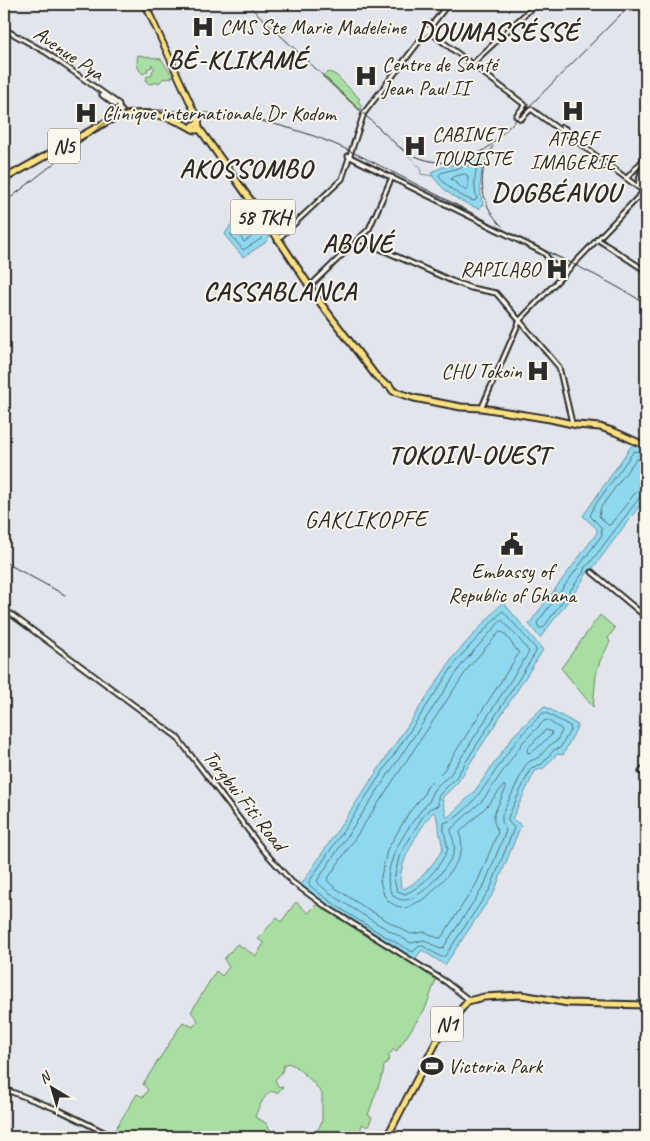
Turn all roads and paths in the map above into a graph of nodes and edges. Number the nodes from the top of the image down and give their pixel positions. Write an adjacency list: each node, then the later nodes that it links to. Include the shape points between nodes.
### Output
1 (145, 4): 8 (main road)
2 (446, 4): 5 (street)
3 (536, 4): 6 (street)
4 (4, 30): 7 (street, Avenue Pya, via 41,51)
5 (426, 30): 6 (street); 11 (street, via 362,114)
6 (472, 64): 16 (street, via 525,105 516,116 521,119 531,109)
7 (121, 109): 8 (highway, via 166,114); 15 (highway, N5)
8 (197, 125): 9 (highway); 9 (highway)
9 (208, 140): 19 (highway, 58 TKH)
10 (646, 146): 12 (street)
11 (349, 156): 14 (street); 19 (street, via 342,180)
12 (642, 163): 13 (street); 16 (street); 17 (street)
13 (646, 168)
14 (392, 177): 21 (street, via 369,229); 22 (street, via 540,251 551,263)
15 (4, 178)
16 (627, 178): 17 (street)
17 (638, 186): 18 (street)
18 (645, 191): 20 (street)
19 (277, 238): 24 (highway, 58 TKH)
20 (597, 239): 22 (street); 23 (street)
21 (360, 240): 24 (street); 25 (street, via 452,281 496,293)
22 (566, 271): 25 (street)
23 (646, 271)
24 (309, 287): 26 (highway, 58 TKH, via 387,387 413,399)
25 (520, 320): 26 (street); 27 (street, via 559,367)
26 (482, 409): 27 (highway, 58 TKH)
27 (573, 425): 28 (highway, 58 TKH, via 606,429)
28 (646, 447)
29 (592, 572): 31 (street)
30 (4, 609): 34 (street, Torgbui Fiti Road, via 173,734 275,865 292,882)
31 (646, 617)
32 (646, 766): 33 (street)
33 (641, 772)
34 (469, 1000): 35 (highway, N1, via 523,995 564,1002); 38 (highway, N1, via 441,1033)
35 (646, 1005)
36 (4, 1089): 37 (street, via 59,1110)
37 (114, 1137)
38 (387, 1137)

